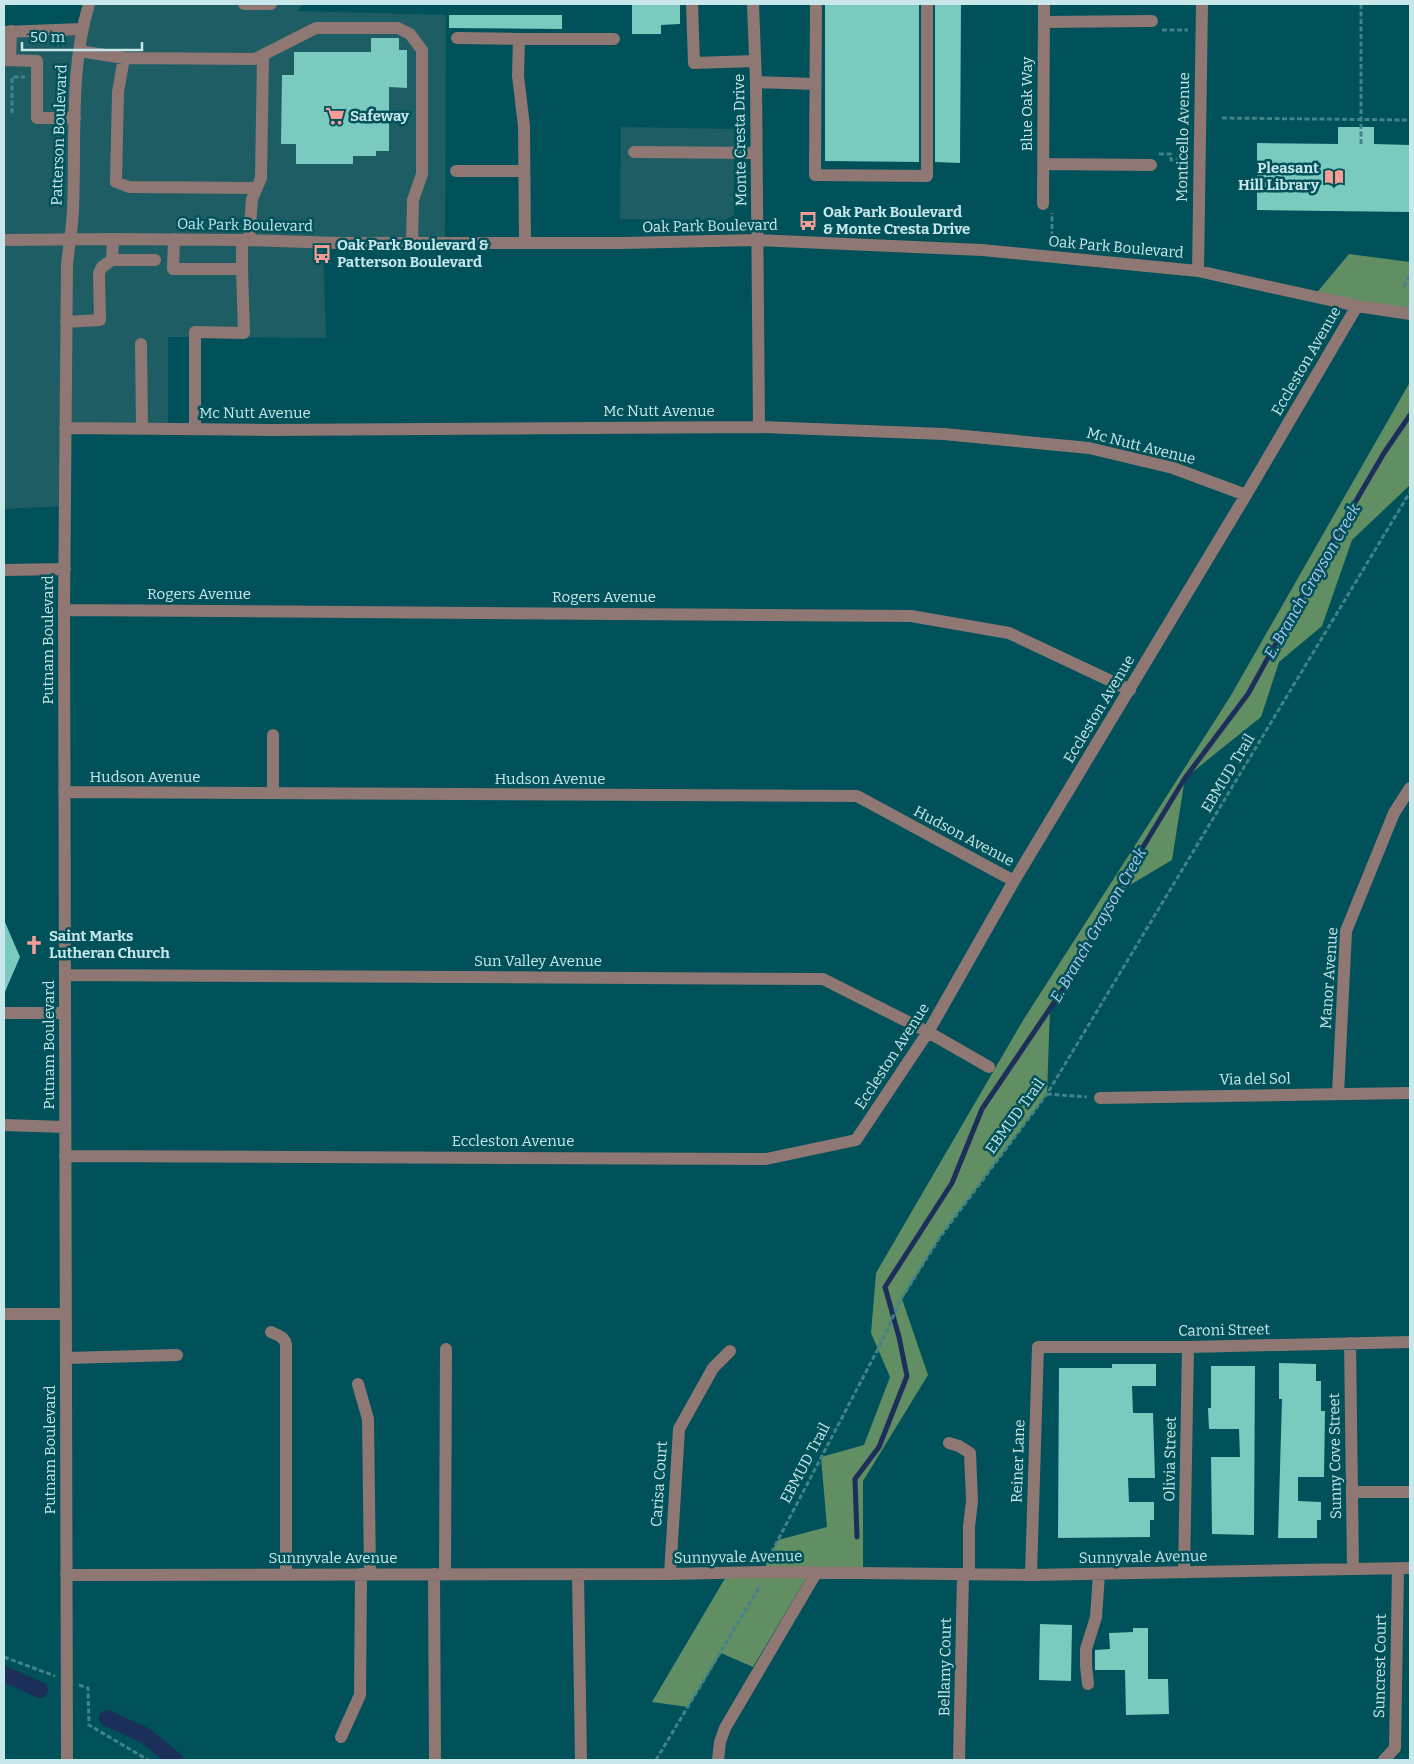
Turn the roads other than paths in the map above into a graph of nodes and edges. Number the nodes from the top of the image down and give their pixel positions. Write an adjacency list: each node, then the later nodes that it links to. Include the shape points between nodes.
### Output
1 (88, 4): 12 (street, Patterson Boulevard)
2 (244, 4): 3 (street)
3 (271, 4)
4 (692, 4): 21 (street, via 694,63)
5 (753, 4): 21 (street, Monte Cresta Drive)
6 (816, 4): 23 (street)
7 (927, 4): 23 (street, via 927,176 815,175)
8 (1044, 4): 11 (street, Blue Oak Way)
9 (1202, 4): 44 (street, Monticello Avenue)
10 (1152, 21): 11 (street)
11 (1044, 22): 27 (street, Blue Oak Way)
12 (81, 29): 13 (street); 17 (street, Patterson Boulevard)
13 (8, 32): 20 (street)
14 (457, 38): 15 (street)
15 (519, 39): 16 (street); 30 (street)
16 (614, 39)
17 (79, 51): 19 (street); 24 (street, Patterson Boulevard)
18 (262, 55): 19 (street, via 255,59); 31 (street, via 261,178); 39 (street, via 316,28 398,28 410,34 422,50 422,174 413,200)
19 (124, 58): 31 (street, via 118,92 116,182 129,187)
20 (7, 60): 24 (street, via 37,61 37,118)
21 (755, 61): 22 (street, Monte Cresta Drive)
22 (756, 82): 23 (street); 26 (street, Monte Cresta Drive)
23 (815, 84)
24 (75, 118): 33 (street, Patterson Boulevard)
25 (634, 152): 26 (street)
26 (757, 153): 38 (street, Monte Cresta Drive)
27 (1043, 164): 28 (street); 32 (street, Blue Oak Way)
28 (1151, 165)
29 (456, 171): 30 (street)
30 (524, 171): 40 (street)
31 (256, 188): 37 (street)
32 (1043, 204)
33 (70, 239): 34 (street, Oak Park Boulevard); 36 (street, Oak Park Boulevard); 47 (street, Putnam Boulevard)
34 (113, 239): 35 (street, Oak Park Boulevard); 41 (street)
35 (174, 239): 37 (street, Oak Park Boulevard); 43 (street, via 173,269)
36 (4, 240)
37 (246, 240): 39 (street, Oak Park Boulevard); 43 (street)
38 (757, 240): 40 (street, Oak Park Boulevard); 44 (street, Oak Park Boulevard, via 982,250); 49 (street, Monte Cresta Drive)
39 (412, 243): 40 (street, Oak Park Boulevard)
40 (525, 243)
41 (112, 260): 42 (street); 47 (street, via 102,266 99,273 100,320)
42 (155, 260)
43 (242, 269): 52 (street, via 244,333 195,332)
44 (1198, 271): 45 (street, Oak Park Boulevard)
45 (1357, 306): 46 (street, Oak Park Boulevard); 53 (street, Eccleston Avenue)
46 (1410, 314)
47 (66, 322): 50 (street, Putnam Boulevard)
48 (142, 344): 51 (street)
49 (759, 427): 52 (street, Mc Nutt Avenue); 53 (street, Mc Nutt Avenue, via 944,434 1089,448 1173,468)
50 (65, 428): 51 (street, Mc Nutt Avenue); 54 (street, Putnam Boulevard)
51 (142, 428): 52 (street, Mc Nutt Avenue)
52 (195, 429)
53 (1246, 496): 57 (street, Eccleston Avenue)
54 (65, 568): 55 (street); 56 (street, Putnam Boulevard)
55 (4, 570)
56 (64, 610): 57 (street, Rogers Avenue, via 911,616 1009,633); 60 (street, Putnam Boulevard)
57 (1130, 690): 62 (street, Eccleston Avenue)
58 (273, 735): 61 (street)
59 (1410, 788): 69 (street, Manor Avenue, via 1394,813 1346,931)
60 (64, 792): 61 (street, Hudson Avenue); 63 (street, Putnam Boulevard)
61 (273, 794): 62 (street, Hudson Avenue, via 857,796)
62 (1014, 881): 66 (street, Eccleston Avenue)
63 (65, 975): 65 (street, Putnam Boulevard); 66 (street, Sun Valley Avenue, via 823,978)
64 (4, 1012): 65 (street)
65 (65, 1013): 72 (street, Putnam Boulevard)
66 (928, 1032): 67 (street, Sun Valley Avenue); 73 (street, Eccleston Avenue, via 856,1140 766,1158)
67 (989, 1067)
68 (1410, 1093): 69 (street, Via del Sol)
69 (1338, 1094): 70 (street, Via del Sol)
70 (1100, 1098)
71 (4, 1125): 72 (street)
72 (65, 1127): 73 (street, Putnam Boulevard)
73 (65, 1156): 75 (street, Putnam Boulevard)
74 (4, 1314): 75 (street)
75 (65, 1314): 84 (street, Putnam Boulevard)
76 (271, 1332): 93 (street, via 286,1340)
77 (1410, 1342): 78 (street, Caroni Street)
78 (1350, 1343): 80 (street, Caroni Street); 87 (street, Sunny Cove Street)
79 (1038, 1347): 80 (street, Caroni Street); 101 (street, Reiner Lane)
80 (1188, 1347): 92 (street, Olivia Street)
81 (446, 1349): 95 (street)
82 (730, 1351): 97 (street, Carisa Court, via 713,1368 679,1430)
83 (178, 1355): 84 (street)
84 (66, 1358): 100 (street, Putnam Boulevard)
85 (358, 1384): 94 (street, via 368,1419)
86 (949, 1443): 98 (street, Bellamy Court, via 970,1453 972,1501)
87 (1352, 1492): 88 (street); 90 (street, Sunny Cove Street)
88 (1410, 1492)
89 (1404, 1568): 90 (street, Sunnyvale Avenue); 109 (street, Suncrest Court, via 1395,1748)
90 (1353, 1569): 92 (street, Sunnyvale Avenue)
91 (816, 1572): 97 (street, Sunnyvale Avenue); 98 (street, Sunnyvale Avenue); 107 (street, via 725,1728)
92 (1184, 1572): 99 (street, Sunnyvale Avenue)
93 (286, 1574): 94 (street, Sunnyvale Avenue); 100 (street, Sunnyvale Avenue)
94 (365, 1574): 95 (street, Sunnyvale Avenue); 103 (street, via 360,1694)
95 (440, 1574): 96 (street, Sunnyvale Avenue); 105 (street)
96 (578, 1574): 97 (street, Sunnyvale Avenue); 106 (street)
97 (670, 1574)
98 (966, 1574): 101 (street, Sunnyvale Avenue); 108 (street, Bellamy Court)
99 (1099, 1574): 101 (street, Sunnyvale Avenue); 102 (street, via 1096,1617 1086,1649)
100 (66, 1575): 104 (street, Putnam Boulevard)
101 (1031, 1576)
102 (1088, 1684)
103 (341, 1737)
104 (67, 1760)
105 (435, 1760)
106 (581, 1760)
107 (718, 1760)
108 (959, 1760)
109 (1384, 1760)

